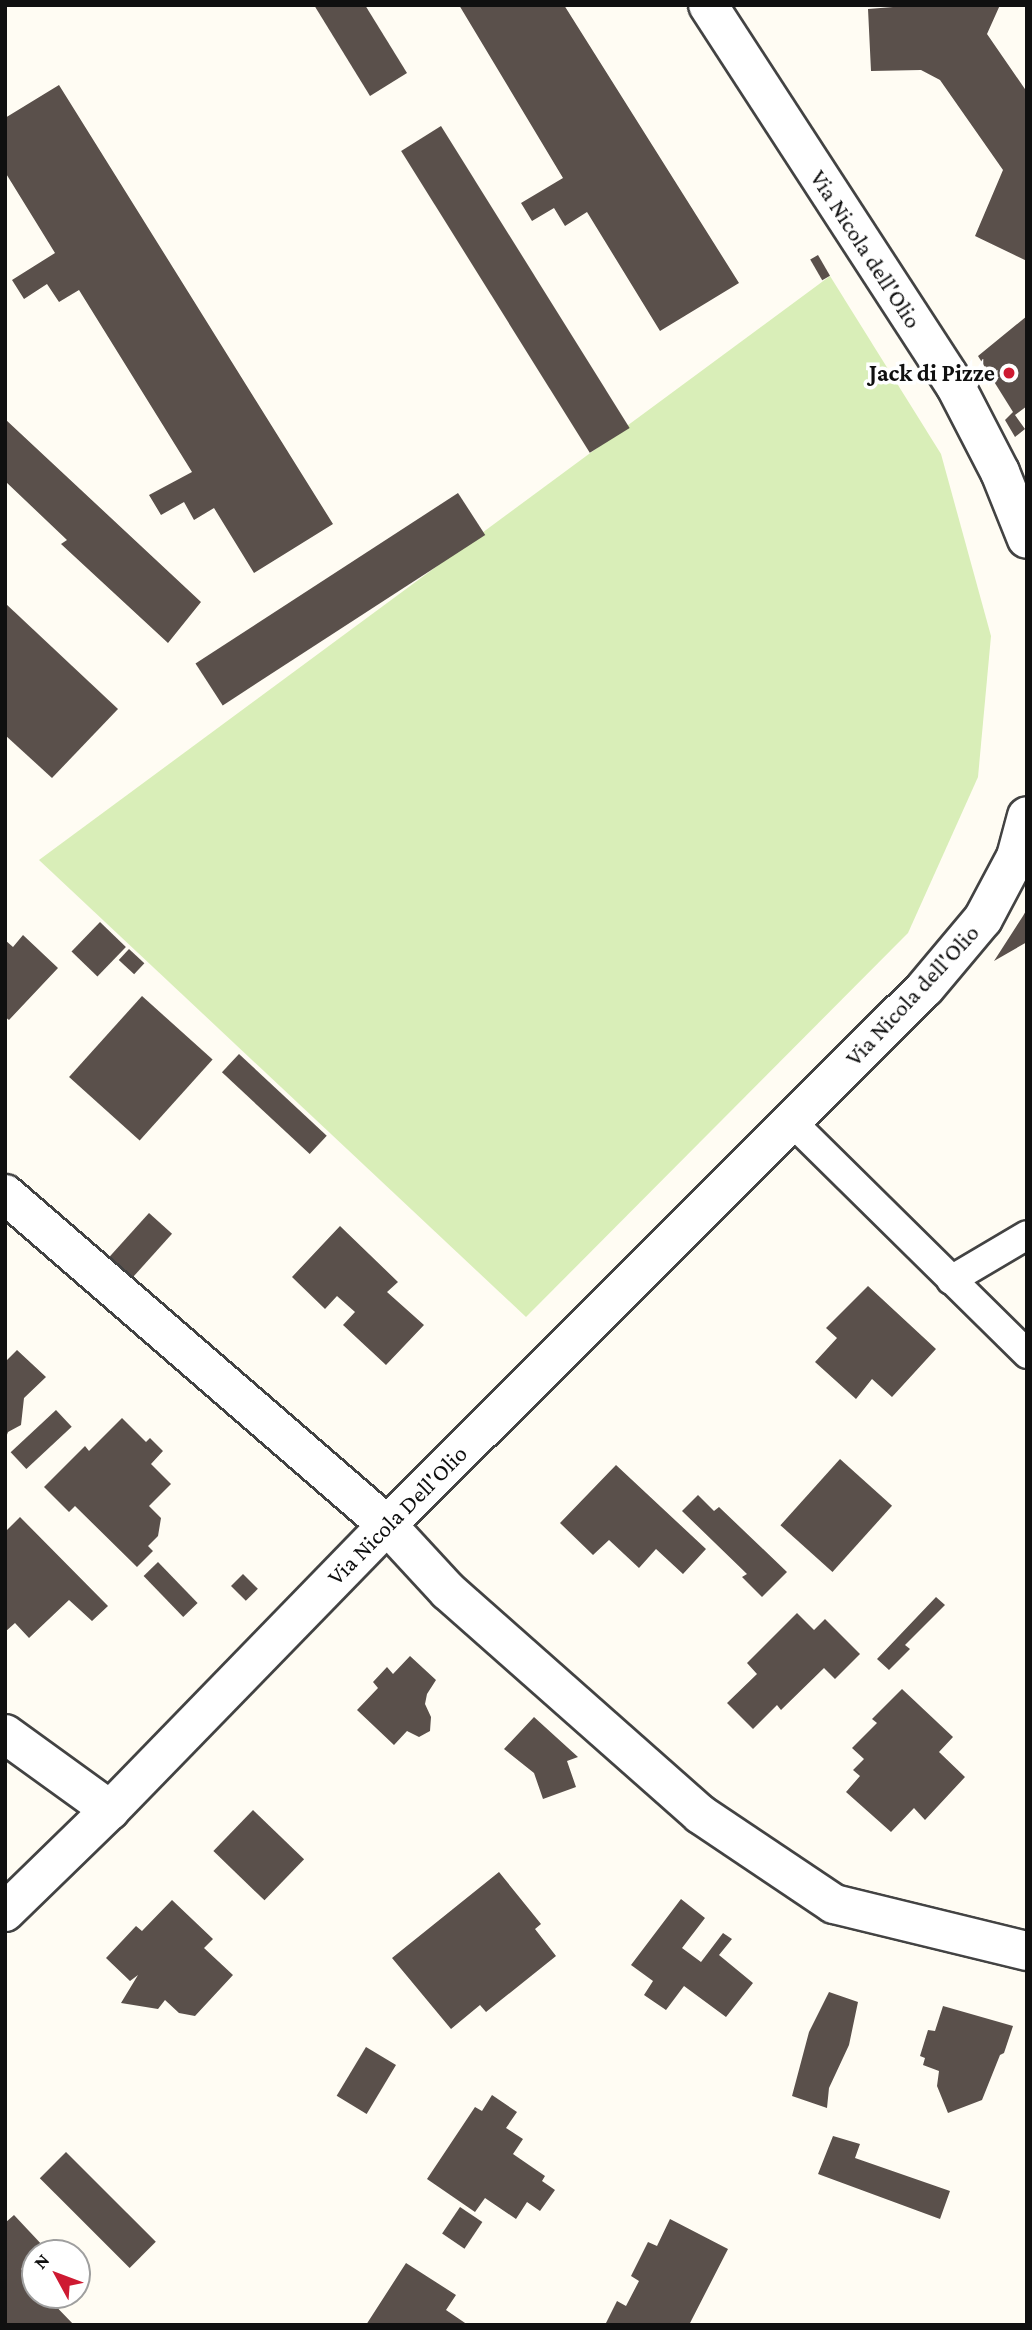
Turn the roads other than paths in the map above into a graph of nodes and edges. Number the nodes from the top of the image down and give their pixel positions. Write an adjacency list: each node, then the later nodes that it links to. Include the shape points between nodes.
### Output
1 (708, 5): 2 (street, Via Nicola dell'Olio, via 954,386 1000,472)
2 (1027, 539)
3 (1027, 816): 4 (street, Via Nicola dell'Olio, via 1016,857 983,919 925,988)
4 (791, 1121): 7 (lane); 9 (street, Via Nicola Dell'Olio)
5 (5, 1194): 9 (street)
6 (1027, 1235): 7 (lane)
7 (951, 1280): 8 (lane)
8 (1027, 1354)
9 (387, 1525): 11 (street, Via Nicola Dell'Olio); 13 (street, via 448,1591 700,1814 834,1904)
10 (5, 1734): 11 (street)
11 (110, 1810): 12 (street, Via Nicola Dell'Olio)
12 (5, 1912)
13 (1027, 1951)

